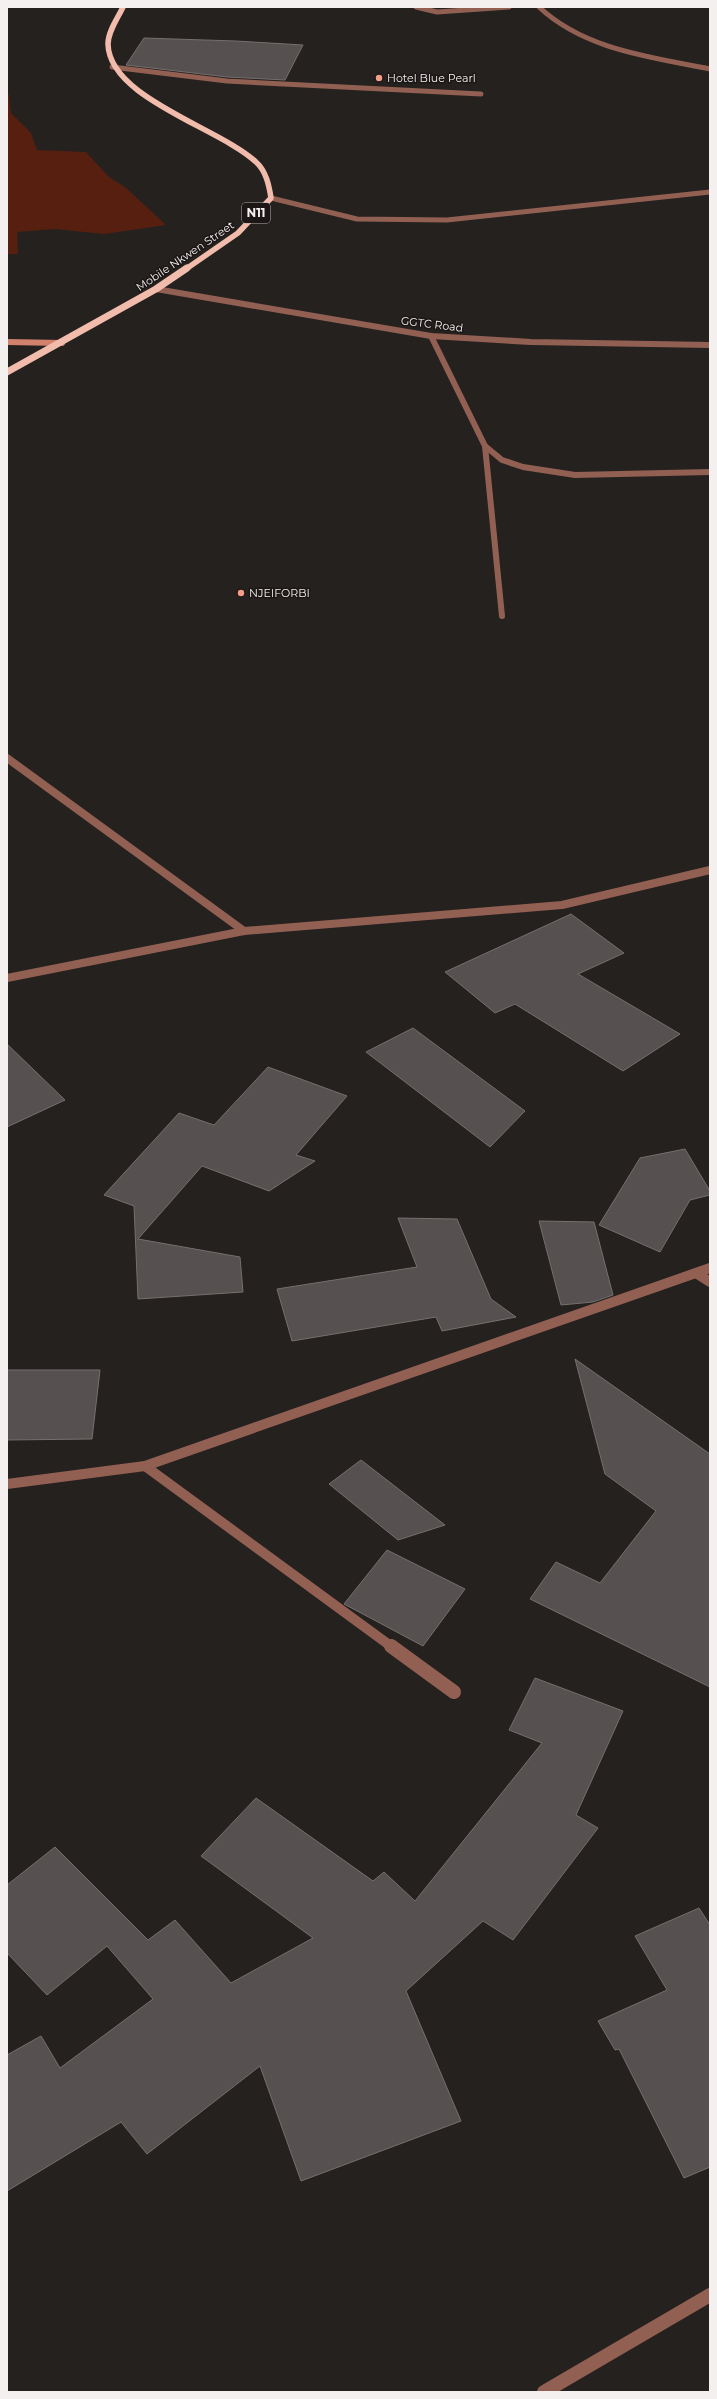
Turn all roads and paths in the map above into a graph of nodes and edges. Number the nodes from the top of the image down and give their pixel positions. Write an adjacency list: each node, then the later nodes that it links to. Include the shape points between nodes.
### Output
1 (124, 7): 5 (highway, via 107,44)
2 (416, 7): 3 (street, via 437,12)
3 (509, 7)
4 (539, 7): 6 (street, via 556,23 604,45)
5 (112, 67): 7 (street, via 226,81); 9 (highway, N11, via 144,96 218,137 256,162 269,182)
6 (710, 69)
7 (482, 94)
8 (710, 192): 9 (street, via 447,220 357,219)
9 (271, 198): 10 (highway, Mobile Nkwen Street / N11, via 238,234)
10 (156, 289): 11 (street, GGTC Road); 13 (highway, Mobile Nkwen Street / N11)
11 (430, 336): 14 (street, GGTC Road, via 531,342); 16 (street)
12 (7, 342): 13 (main road)
13 (62, 343): 15 (highway, Mobile Nkwen Street / N11)
14 (710, 345)
15 (7, 372)
16 (485, 446): 17 (street, via 500,459 522,468 555,473 608,475); 18 (street)
17 (710, 472)
18 (502, 616)
19 (7, 758): 21 (street)
20 (710, 870): 21 (street, via 562,905)
21 (244, 931): 22 (street)
22 (7, 978)
23 (710, 1268): 24 (street)
24 (696, 1273): 25 (street); 26 (street)
25 (710, 1282)
26 (145, 1466): 27 (street); 28 (street)
27 (7, 1484)
28 (454, 1692)
29 (710, 2295): 30 (street)
30 (544, 2392)

